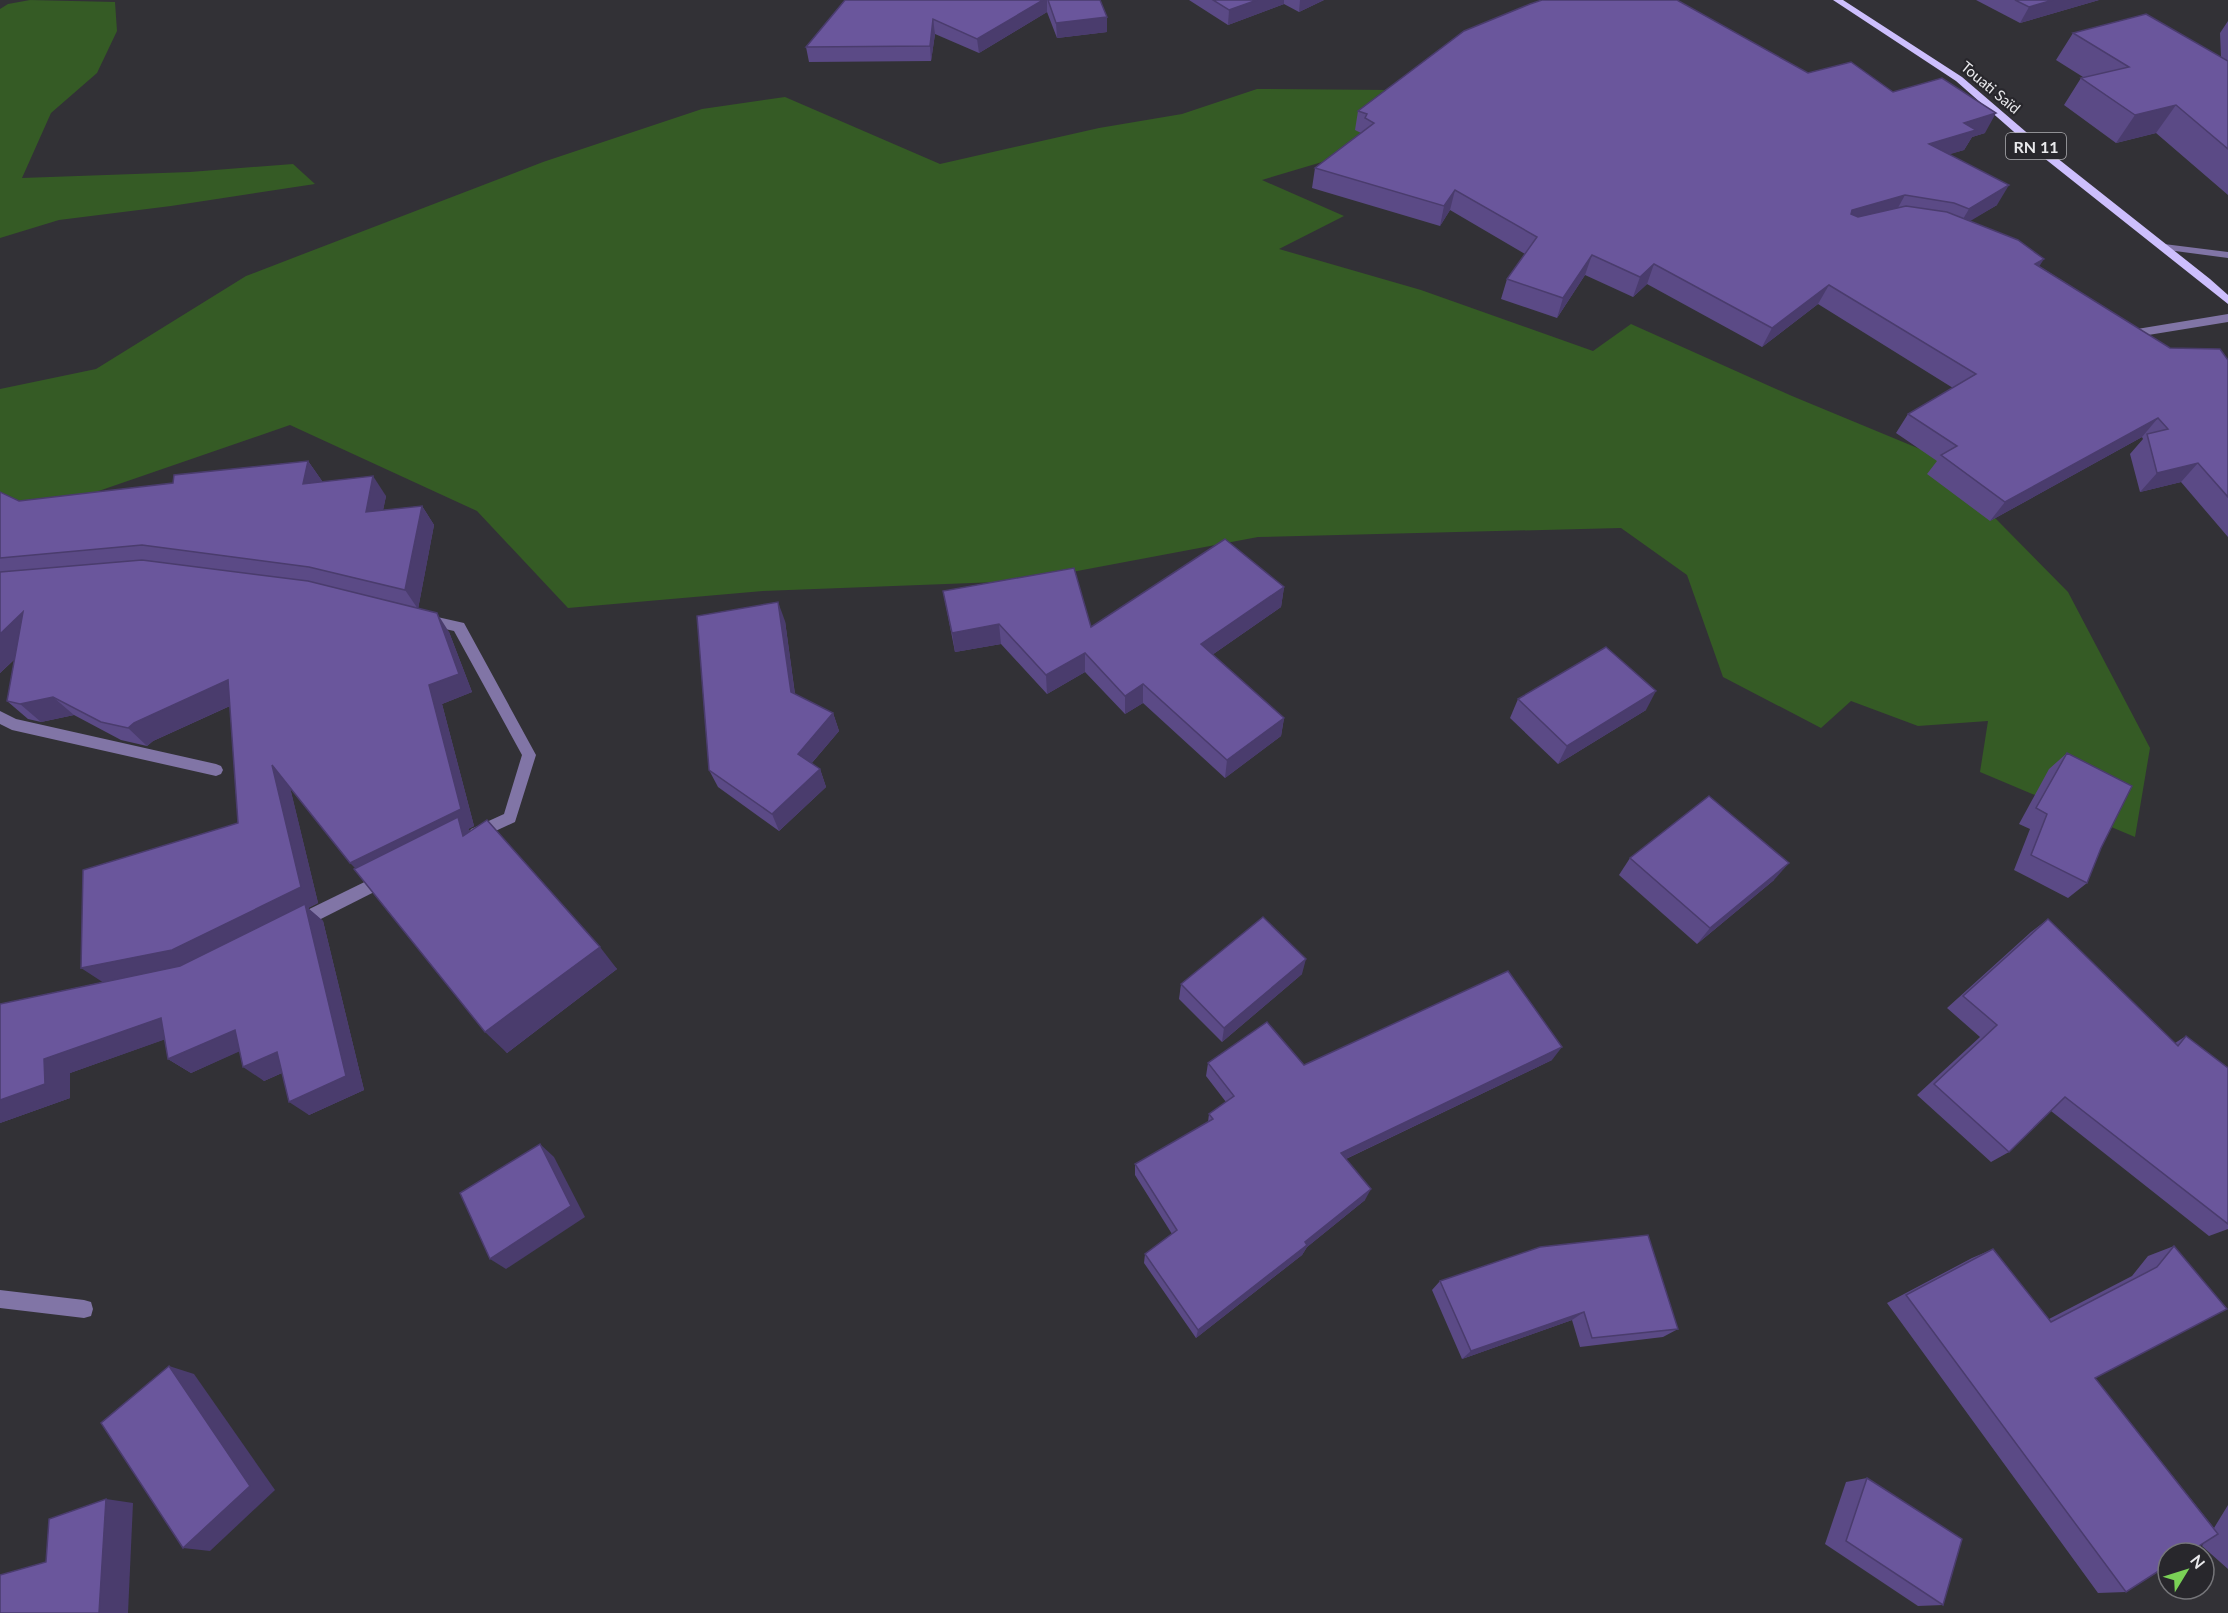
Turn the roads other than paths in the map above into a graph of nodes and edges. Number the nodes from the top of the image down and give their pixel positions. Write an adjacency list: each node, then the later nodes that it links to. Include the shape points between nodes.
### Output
1 (1837, 0): 2 (main road, Touati Saïd / RN 11, via 1959,79 2043,152)
2 (2164, 247): 3 (street); 4 (main road, Touati Saïd / RN 11)
3 (2228, 255)
4 (2228, 301)
5 (2228, 318): 6 (street, via 2136,333)
6 (2116, 324)
7 (413, 616): 10 (street, via 459,627 529,755 510,818)
8 (0, 717): 9 (street, via 12,724)
9 (216, 770)
10 (457, 844)
11 (405, 870): 12 (street)
12 (290, 927)
13 (0, 1299): 14 (street)
14 (84, 1309)

